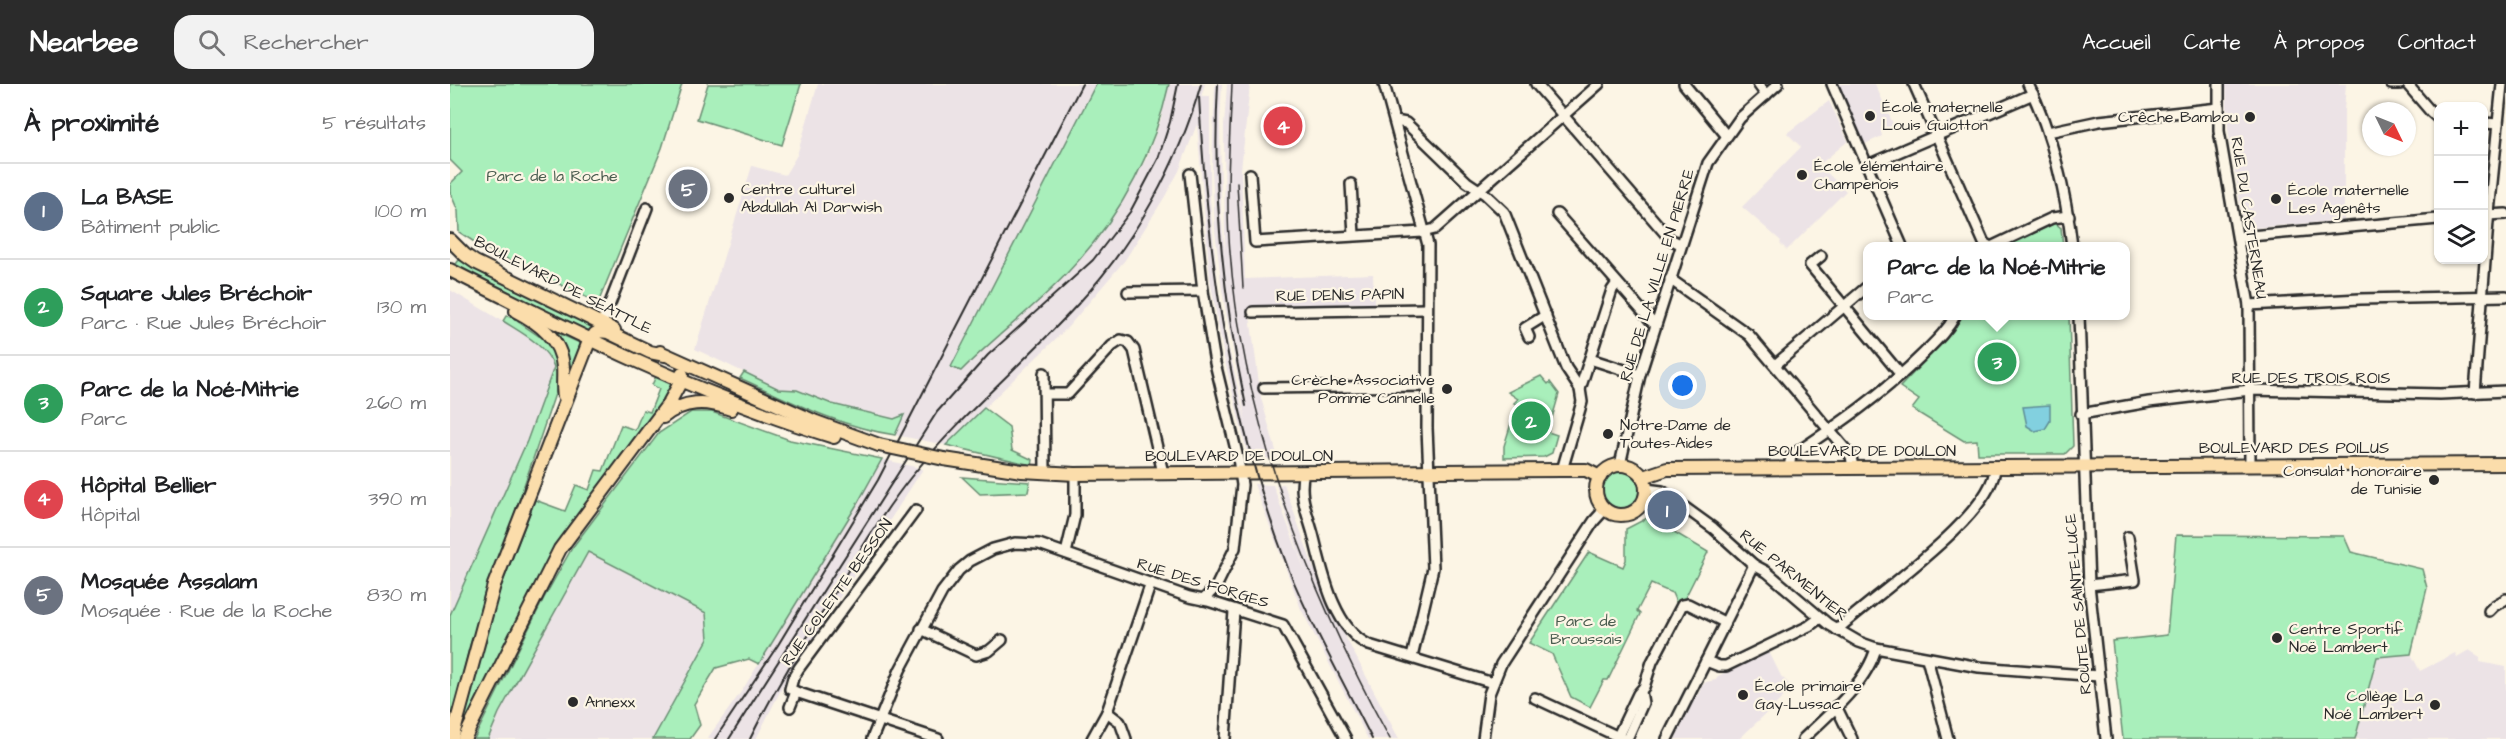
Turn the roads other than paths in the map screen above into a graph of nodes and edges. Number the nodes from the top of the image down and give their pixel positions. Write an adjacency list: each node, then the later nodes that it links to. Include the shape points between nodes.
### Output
1 (1384, 84): 20 (street)
2 (1536, 84): 19 (street)
3 (1599, 84): 19 (street)
4 (1684, 84): 24 (street)
5 (1758, 84): 16 (street)
6 (1778, 84): 16 (street, RUE DE LA VILLE EN PIERRE)
7 (1832, 84): 28 (street)
8 (1914, 84): 25 (street)
9 (2028, 84): 15 (street)
10 (2219, 84): 17 (street, RUE DU CASTERNEAU)
11 (2391, 84): 12 (street)
12 (2400, 84)
13 (2407, 84): 18 (street)
14 (2502, 84): 22 (street)
15 (2033, 94): 23 (street); 25 (street)
16 (1766, 95): 24 (street, RUE DE LA VILLE EN PIERRE)
17 (2219, 108): 23 (street, via 2099,121); 42 (street, RUE DU CASTERNEAU, via 2219,131)
18 (2434, 114)
19 (1565, 116): 32 (street); 48 (street, via 1670,239)
20 (1395, 121): 26 (street, via 1406,123); 27 (street)
21 (2488, 123): 22 (street)
22 (2498, 124): 34 (street)
23 (2048, 132): 38 (street)
24 (1726, 135): 48 (street, RUE DE LA VILLE EN PIERRE, via 1708,163)
25 (1937, 135): 28 (street); 45 (street)
26 (1420, 138): 27 (street); 32 (street)
27 (1401, 141): 40 (street)
28 (1868, 165): 44 (street)
29 (1191, 174): 55 (street)
30 (1250, 174): 41 (street, via 1255,242)
31 (1351, 184): 41 (street)
32 (1479, 189): 40 (street, via 1441,224); 64 (street, via 1507,218)
33 (647, 208): 68 (street)
34 (2487, 210)
35 (1557, 214): 53 (street)
36 (2506, 214): 37 (street)
37 (2488, 215)
38 (2069, 216): 46 (street, via 2052,218); 47 (street)
39 (2434, 219): 42 (street)
40 (1426, 231): 41 (street); 62 (street)
41 (1354, 235)
42 (2239, 237): 60 (street, RUE DU CASTERNEAU)
43 (450, 240): 68 (main road, BOULEVARD DE SEATTLE, via 475,262)
44 (1900, 242)
45 (1984, 242)
46 (2000, 242)
47 (2072, 242)
48 (1680, 244): 52 (street, RUE DE LA VILLE EN PIERRE)
49 (1821, 256): 61 (street, via 1810,266)
50 (2484, 264): 57 (street)
51 (450, 270): 58 (main road, BOULEVARD DE SEATTLE)
52 (1670, 279): 74 (street, via 1749,335); 76 (street, RUE DE LA VILLE EN PIERRE)
53 (1617, 283): 67 (street); 72 (street)
54 (1863, 290): 61 (street)
55 (1203, 291): 56 (street); 106 (street, via 1215,363)
56 (1128, 292)
57 (2483, 295): 59 (street); 60 (street); 85 (street)
58 (501, 296): 70 (main road, BOULEVARD DE SEATTLE); 88 (main road, via 507,306 544,328 558,348)
59 (2506, 296)
60 (2249, 305): 83 (street, RUE DU CASTERNEAU)
61 (1845, 306): 74 (street); 77 (street)
62 (1427, 309): 63 (street, RUE DENIS PAPIN); 80 (street)
63 (1253, 312)
64 (1546, 315): 69 (street, via 1525,328); 82 (street, via 1566,368)
65 (1951, 320): 77 (street, via 1949,327)
66 (2079, 320): 89 (street, ROUTE DE SAINTE-LUCE)
67 (1652, 322)
68 (602, 324): 71 (main road, BOULEVARD DE SEATTLE)
69 (1529, 337)
70 (591, 338): 71 (main road, BOULEVARD DE SEATTLE, via 600,331 608,332); 78 (main road, BOULEVARD DE SEATTLE); 88 (main road)
71 (665, 355): 73 (main road, BOULEVARD DE SEATTLE)
72 (1590, 359): 76 (street); 82 (street)
73 (678, 360): 78 (main road); 79 (main road, BOULEVARD DE SEATTLE)
74 (1775, 365): 92 (street)
75 (1044, 373): 87 (street)
76 (1640, 375): 95 (street, RUE DE LA VILLE EN PIERRE)
77 (1901, 375): 92 (street, via 1872,401)
78 (681, 381): 86 (main road, BOULEVARD DE SEATTLE); 90 (main road)
79 (728, 384): 86 (main road); 93 (main road, BOULEVARD DE SEATTLE)
80 (1428, 386): 81 (street); 103 (street)
81 (1264, 388)
82 (1580, 389): 101 (street, via 1582,408)
83 (2250, 390): 85 (street, RUE DES TROIS ROIS); 89 (street, RUE DES TROIS ROIS); 96 (street, RUE DU CASTERNEAU)
84 (2506, 392): 85 (street, RUE DES TROIS ROIS)
85 (2475, 393)
86 (711, 394): 91 (main road, BOULEVARD DE SEATTLE)
87 (1045, 394): 105 (street); 107 (street, via 1068,394 1112,346 1120,340 1128,342 1134,350)
88 (564, 399): 141 (main road, via 494,585)
89 (2081, 414): 97 (street, ROUTE DE SAINTE-LUCE)
90 (649, 430): 91 (main road, via 671,411 698,402 722,406 788,429); 142 (main road, via 560,549)
91 (812, 430): 93 (main road, BOULEVARD DE SEATTLE)
92 (1829, 430): 99 (street, via 1791,456); 100 (street, via 1851,456)
93 (879, 445): 105 (main road, BOULEVARD DE DOULON, bridge, via 944,459)
94 (2506, 464): 96 (main road, BOULEVARD DES POILUS)
95 (1620, 465): 109 (main road); 110 (main road, via 1631,467)
96 (2250, 465): 97 (main road, BOULEVARD DES POILUS)
97 (2083, 466): 98 (main road, BOULEVARD DE DOULON); 118 (street, ROUTE DE SAINTE-LUCE)
98 (1995, 467): 100 (main road, BOULEVARD DE DOULON); 126 (street, via 1994,476 1970,516)
99 (1789, 468): 100 (main road, BOULEVARD DE DOULON); 104 (main road, BOULEVARD DE DOULON)
100 (1853, 468)
101 (1562, 470): 103 (main road, BOULEVARD DE DOULON); 109 (main road, BOULEVARD DE DOULON, via 1586,470)
102 (1304, 471): 103 (main road, BOULEVARD DE DOULON); 106 (main road, BOULEVARD DE DOULON); 129 (street, via 1302,498 1319,563 1339,613 1362,642)
103 (1430, 471): 129 (street, via 1433,568)
104 (1659, 471): 110 (main road, BOULEVARD DE DOULON); 111 (street)
105 (1045, 472): 108 (main road, BOULEVARD DE DOULON)
106 (1241, 472): 107 (main road, BOULEVARD DE DOULON); 120 (street, via 1235,548 1216,587)
107 (1163, 473): 108 (main road, BOULEVARD DE DOULON)
108 (1075, 474): 115 (street, via 1075,515)
109 (1600, 477): 112 (main road, via 1597,493)
110 (1644, 483): 111 (street); 112 (main road, via 1643,503 1633,512 1620,515)
111 (1662, 490): 116 (street, RUE PARMENTIER)
112 (1605, 508): 133 (street)
113 (916, 510): 134 (street, RUE COLETTE BESSON, via 793,678 790,689)
114 (2128, 537): 118 (street, via 2135,580)
115 (1066, 553): 117 (street, RUE DES FORGES); 125 (street, RUE DES FORGES, via 1025,543 1005,545 982,554 950,580)
116 (1754, 565): 123 (street, RUE PARMENTIER); 124 (street)
117 (1151, 583): 120 (street, RUE DES FORGES); 138 (street)
118 (2089, 585): 132 (street, ROUTE DE SAINTE-LUCE)
119 (2506, 599): 122 (street)
120 (1203, 600): 121 (street, RUE DES FORGES)
121 (1234, 611): 147 (street); 148 (street, RUE DES FORGES, via 1283,625)
122 (2489, 612)
123 (1820, 618): 126 (street, RUE PARMENTIER); 131 (street, via 1726,666)
124 (1724, 622): 131 (street); 140 (street, via 1688,603 1682,604 1652,662 1641,692 1643,703)
125 (921, 629): 127 (street, via 976,655 989,651); 139 (street, RUE DES FORGES)
126 (1836, 630): 128 (street, RUE PARMENTIER)
127 (1002, 639)
128 (1876, 648): 130 (street, RUE PARMENTIER); 137 (street, via 1868,666)
129 (1412, 657): 133 (street)
130 (1927, 658): 132 (street, RUE PARMENTIER, via 1987,668); 153 (street)
131 (1706, 661): 150 (street)
132 (2099, 676): 154 (street, ROUTE DE SAINTE-LUCE)
133 (1493, 683): 149 (street)
134 (796, 692): 136 (street); 139 (street)
135 (1534, 698): 140 (street)
136 (790, 706)
137 (1836, 706): 151 (street); 152 (street)
138 (1107, 712): 145 (street); 146 (street, via 1120,722)
139 (878, 721): 143 (street, RUE DES FORGES); 144 (street)
140 (1622, 738)
141 (452, 739)
142 (464, 739)
143 (872, 739)
144 (938, 739)
145 (1092, 739)
146 (1126, 739)
147 (1225, 739)
148 (1346, 739)
149 (1483, 739)
150 (1667, 739)
151 (1803, 739)
152 (1852, 739)
153 (1948, 739)
154 (2106, 739)

